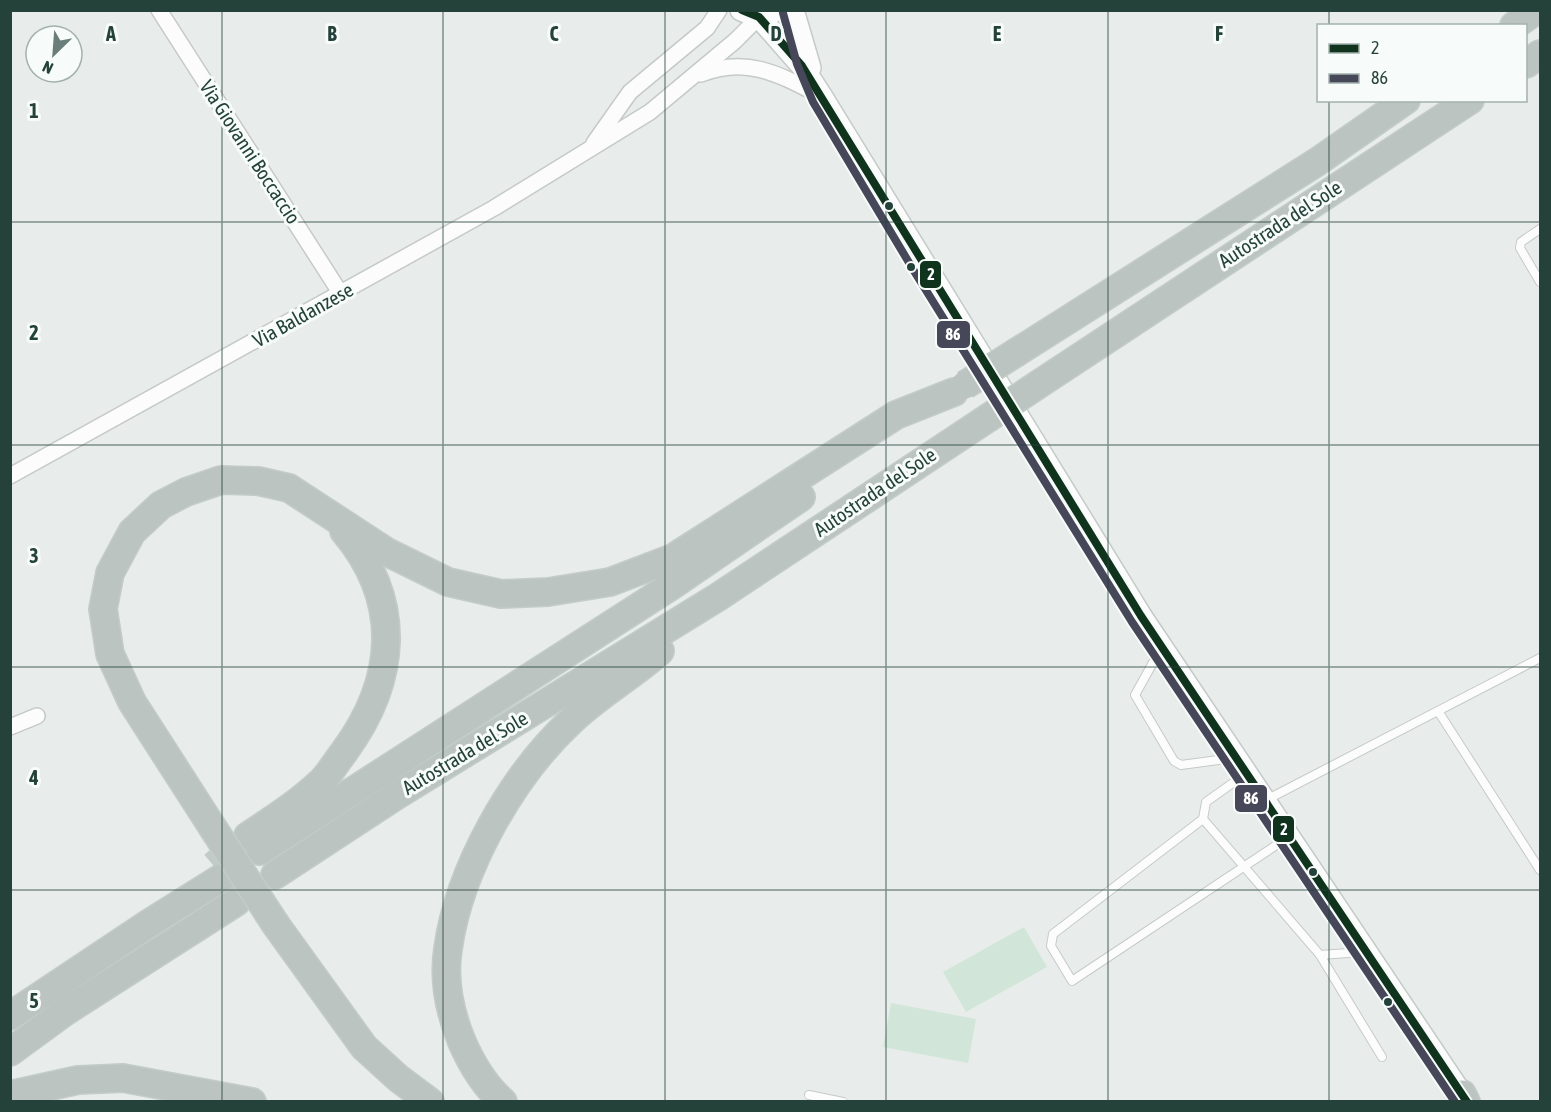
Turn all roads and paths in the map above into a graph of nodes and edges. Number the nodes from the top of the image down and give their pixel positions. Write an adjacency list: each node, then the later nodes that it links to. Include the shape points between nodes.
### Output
1 (159, 10): 16 (street, Via Giovanni Boccaccio)
2 (719, 10): 13 (street, Via Baldanzese, via 707,28 630,92)
3 (793, 10): 10 (main road)
4 (1536, 10): 6 (highway)
5 (759, 13): 9 (street, Via Baldanzese, via 735,41); 10 (main road)
6 (1517, 24)
7 (1540, 54): 8 (highway)
8 (1527, 63)
9 (690, 79): 10 (street, Via Baldanzese, via 731,65 749,66 793,81); 13 (street, Via Baldanzese, via 650,112)
10 (822, 97): 21 (main road)
11 (1403, 102): 17 (highway, Autostrada del Sole, bridge, via 1317,162)
12 (1467, 102): 20 (highway, Autostrada del Sole, bridge)
13 (591, 148): 16 (street, Via Baldanzese)
14 (1540, 229): 15 (lane, via 1521,242 1520,248)
15 (1540, 282)
16 (341, 294): 18 (street, Via Baldanzese)
17 (959, 388): 19 (highway, via 896,415 673,558 610,582 548,592 501,594 448,582 387,552); 19 (highway, Autostrada del Sole, via 669,588 254,844 278,816 323,780 357,734 378,687 387,640 384,609 372,571 358,547)
18 (10, 476)
19 (329, 514): 44 (highway, bridge, via 289,488 258,481 221,480 161,505 132,532 110,573 103,609 110,654 132,702 276,925 364,1047)
20 (718, 597): 33 (highway, Autostrada del Sole); 45 (highway, via 654,656 570,721 504,805 470,874 448,950 449,996 470,1059 481,1078)
21 (1162, 647): 26 (main road); 26 (lane, via 1135,700 1174,761 1181,765)
22 (1540, 658): 23 (lane)
23 (1438, 711): 27 (lane); 31 (lane)
24 (37, 716): 25 (street)
25 (10, 726)
26 (1240, 766): 27 (main road); 28 (lane, via 1206,802)
27 (1264, 801): 29 (main road)
28 (1203, 819): 30 (lane); 30 (lane, via 1053,934 1051,946 1072,981)
29 (1288, 837): 30 (lane); 35 (main road)
30 (1244, 866): 36 (lane)
31 (1540, 870)
32 (218, 871): 37 (highway, via 148,924)
33 (275, 875)
34 (236, 902): 38 (highway, via 66,1011)
35 (1365, 952): 36 (lane); 42 (main road)
36 (1320, 955): 39 (lane)
37 (10, 1016)
38 (10, 1052)
39 (1383, 1057)
40 (10, 1095): 43 (highway, via 78,1080 123,1078)
41 (808, 1095): 46 (lane)
42 (1466, 1100)
43 (252, 1101)
44 (430, 1101)
45 (503, 1101)
46 (843, 1101)

